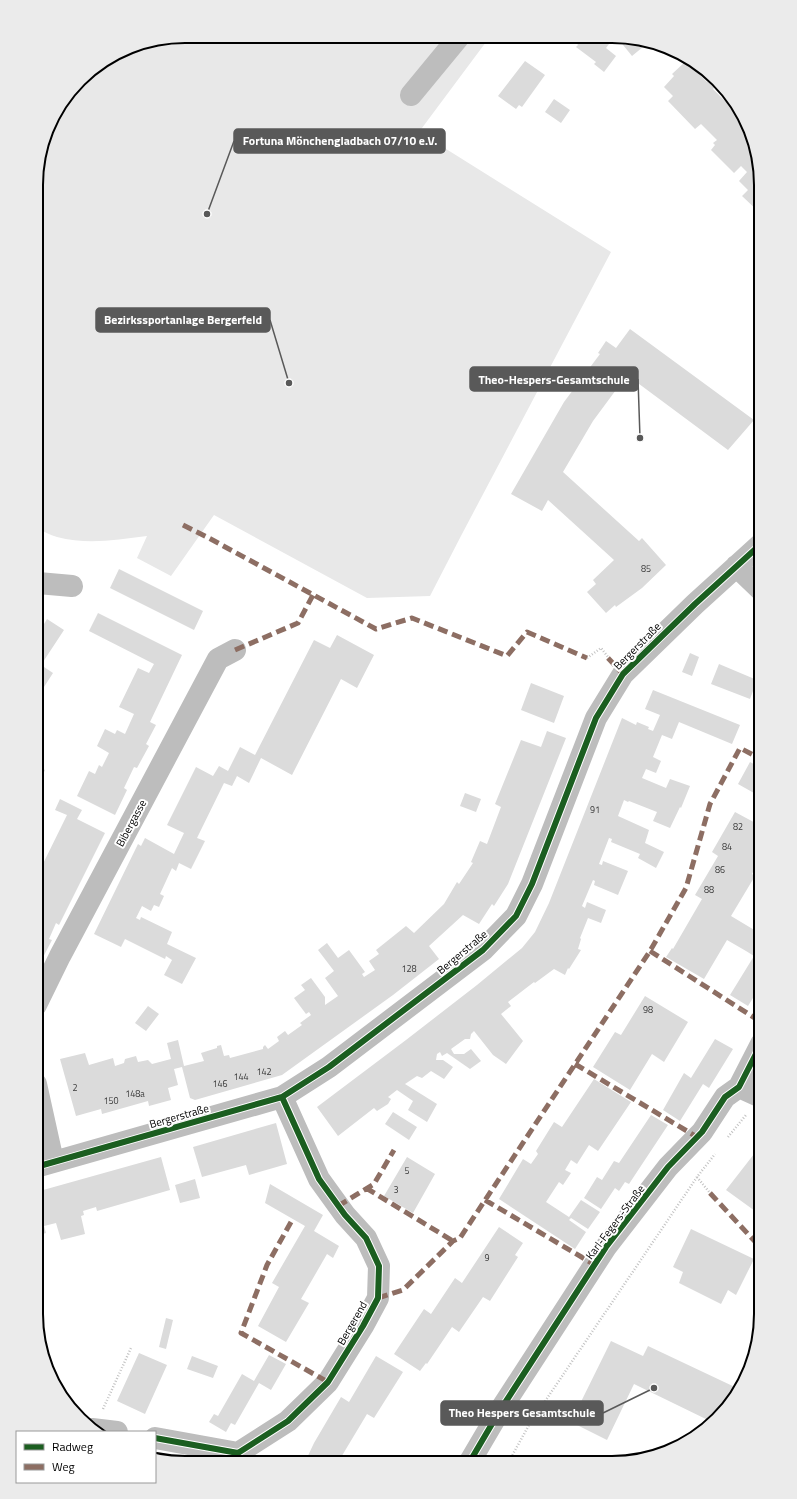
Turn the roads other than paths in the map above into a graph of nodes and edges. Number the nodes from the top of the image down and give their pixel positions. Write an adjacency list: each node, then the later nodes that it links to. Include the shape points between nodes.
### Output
1 (454, 43): 2 (street)
2 (410, 95)
3 (754, 550): 4 (street, Bergerstraße)
4 (736, 566): 6 (street); 13 (street, Bergerstraße, via 643,653 620,678 596,718 532,884 516,916 483,950 329,1067)
5 (43, 583): 7 (street)
6 (754, 583)
7 (72, 586)
8 (235, 650): 9 (street, Bibergasse, via 218,659)
9 (43, 991)
10 (754, 1058): 11 (street, Karl-Fegers-Straße)
11 (740, 1087): 12 (street); 19 (street, Karl-Fegers-Straße, via 725,1097 702,1132 668,1168 606,1247)
12 (754, 1094)
13 (282, 1097): 15 (street, Bergerstraße); 18 (street, Bergerend, via 319,1179 345,1215 366,1238 379,1266 378,1298 328,1382 288,1421)
14 (43, 1146): 15 (street)
15 (45, 1164)
16 (156, 1438): 17 (street, Bergerend)
17 (233, 1456)
18 (238, 1456)
19 (473, 1456)

